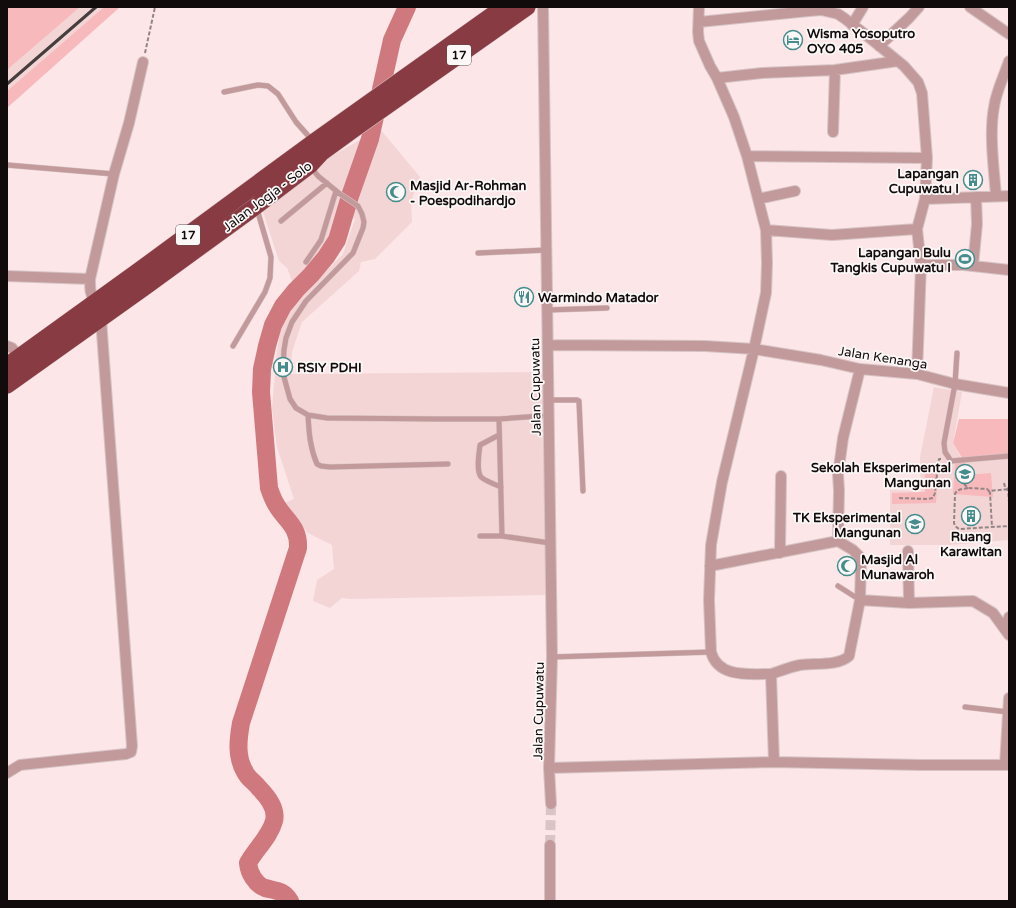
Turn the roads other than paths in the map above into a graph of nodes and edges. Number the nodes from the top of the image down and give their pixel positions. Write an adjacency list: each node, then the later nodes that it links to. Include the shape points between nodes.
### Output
1 (504, 7): 21 (highway, Jalan Jogja - Solo / 17)
2 (527, 7): 25 (highway, Jalan Jogja - Solo / 17, via 391,102 321,153)
3 (543, 7): 39 (street, Jalan Cupuwatu)
4 (699, 7): 11 (street)
5 (844, 7): 10 (street)
6 (864, 7): 10 (street)
7 (918, 7): 13 (street)
8 (970, 7): 12 (street)
9 (798, 10): 10 (street, via 820,10 838,14); 11 (street)
10 (848, 21): 13 (street)
11 (699, 22): 18 (street, via 699,41)
12 (1009, 34)
13 (879, 46): 14 (street)
14 (898, 61): 17 (street); 23 (street, via 913,75 922,93)
15 (1009, 61): 30 (street, via 994,107 992,125)
16 (143, 62): 26 (street)
17 (835, 70): 18 (street); 20 (street)
18 (717, 78): 22 (street)
19 (224, 92): 21 (lane, via 258,85 268,86 278,94 296,122)
20 (833, 132)
21 (314, 142): 47 (highway, Jalan Jogja - Solo / 17)
22 (747, 156): 23 (street); 33 (street)
23 (927, 158): 34 (street)
24 (7, 165): 26 (lane)
25 (310, 165): 27 (lane, via 318,176); 35 (highway, Jalan Jogja - Solo / 17)
26 (114, 174): 46 (street)
27 (328, 183): 29 (lane); 36 (lane)
28 (795, 191): 33 (street)
29 (338, 193): 41 (lane, via 320,240); 62 (lane, via 358,206 364,222 363,228 353,253 306,302 292,322 284,350 284,377 290,399 296,408)
30 (996, 196): 31 (street); 32 (street)
31 (1009, 196)
32 (976, 197): 34 (street); 43 (street, via 977,224)
33 (758, 199): 38 (street)
34 (925, 199): 37 (street)
35 (256, 206): 47 (highway, Jalan Jogja - Solo / 17); 52 (lane, via 271,257 270,278 265,292)
36 (281, 221)
37 (917, 229): 38 (street, via 832,235); 42 (street)
38 (766, 230): 53 (street, via 766,293)
39 (546, 250): 40 (lane); 49 (street, Jalan Cupuwatu)
40 (478, 253)
41 (306, 262)
42 (921, 265): 43 (street); 57 (street)
43 (973, 266): 44 (street)
44 (1009, 270)
45 (7, 276): 46 (street)
46 (90, 279): 50 (street, via 90,290)
47 (141, 280): 50 (highway, Jalan Jogja - Solo / 17)
48 (607, 308): 49 (lane)
49 (547, 310): 51 (street, Jalan Cupuwatu)
50 (98, 311): 55 (highway, Jalan Jogja - Solo / 17); 59 (highway, Jalan Jogja - Solo / 17); 92 (street, via 131,752 20,765)
51 (548, 345): 53 (street, Jalan Kenanga, via 705,346); 61 (street, Jalan Cupuwatu)
52 (233, 346)
53 (754, 349): 56 (street, Jalan Kenanga); 77 (street, via 722,482)
54 (957, 353): 58 (lane)
55 (11, 356)
56 (860, 369): 57 (street, Jalan Kenanga); 73 (street, via 843,438 838,475)
57 (917, 374): 58 (street, Jalan Kenanga)
58 (955, 384): 60 (street, Jalan Kenanga); 66 (lane, via 944,443 945,452 950,458)
59 (7, 385)
60 (1009, 393)
61 (548, 400): 70 (lane, via 579,401); 74 (street, Jalan Cupuwatu)
62 (308, 415): 64 (lane, via 327,418); 67 (lane, via 312,453 317,464 321,466)
63 (540, 416): 64 (lane)
64 (499, 419): 65 (lane)
65 (499, 435): 69 (lane); 69 (lane, via 480,445 478,458 482,477)
66 (1009, 456)
67 (448, 464)
68 (781, 476): 76 (street)
69 (501, 487): 72 (lane)
70 (582, 491)
71 (480, 536): 72 (lane)
72 (502, 536): 74 (lane)
73 (838, 541): 76 (street); 79 (street, via 859,556)
74 (550, 543): 84 (street, Jalan Cupuwatu)
75 (908, 551): 80 (street)
76 (780, 552): 77 (street)
77 (710, 566): 83 (street)
78 (838, 586): 79 (lane)
79 (860, 600): 80 (street); 85 (street, via 849,656 846,659 799,665)
80 (909, 602): 82 (street, via 973,601 992,613)
81 (1009, 617): 82 (street)
82 (1007, 632)
83 (711, 652): 84 (lane); 85 (street, via 716,664 730,672)
84 (552, 657): 91 (street, Jalan Cupuwatu)
85 (770, 674): 89 (street)
86 (1009, 698): 88 (street)
87 (965, 707): 88 (lane)
88 (1008, 712): 90 (street)
89 (774, 762): 90 (street); 91 (street)
90 (1007, 765)
91 (550, 768): 93 (street, Jalan Cupuwatu)
92 (7, 772)
93 (550, 804)
94 (550, 845): 95 (street)
95 (550, 901)

